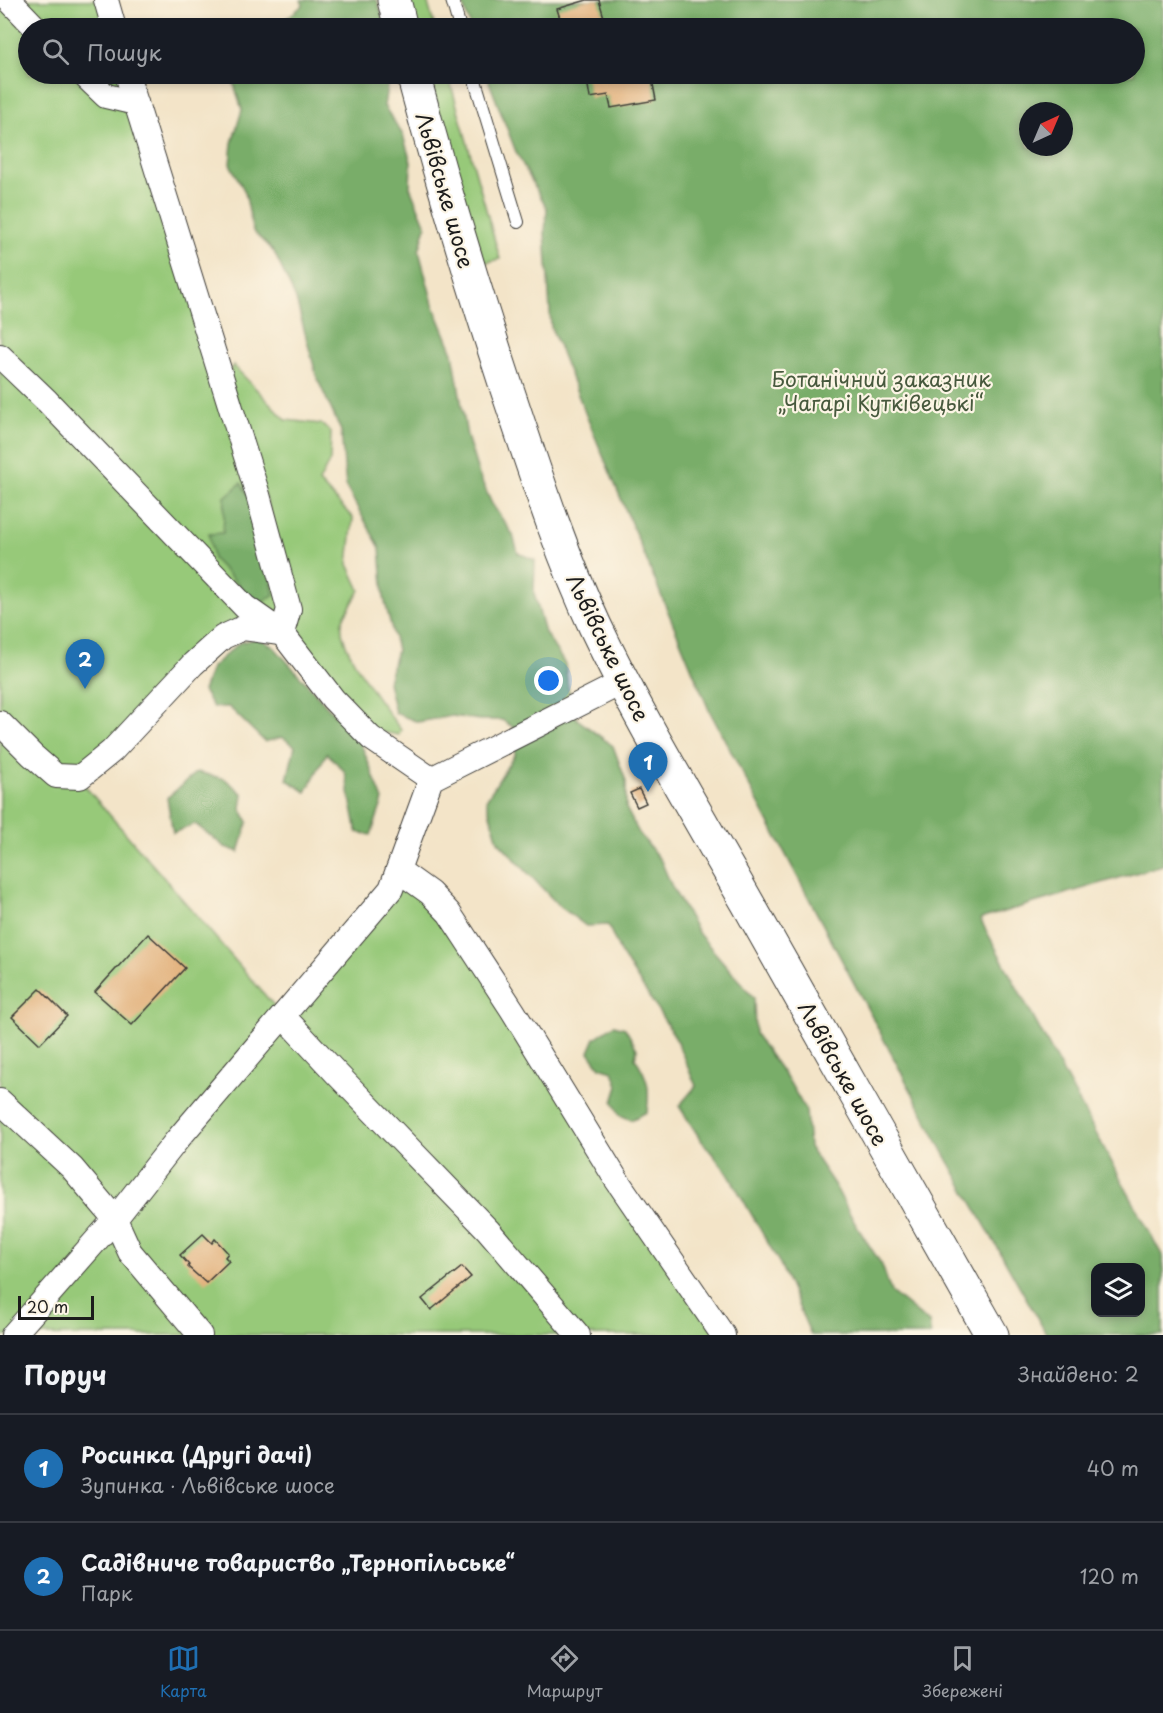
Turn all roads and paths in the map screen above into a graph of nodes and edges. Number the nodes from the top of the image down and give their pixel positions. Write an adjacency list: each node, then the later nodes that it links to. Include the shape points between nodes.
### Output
1 (9, 0): 5 (street)
2 (106, 0): 6 (street)
3 (393, 0): 7 (highway)
4 (452, 0): 8 (lane)
5 (26, 18)
6 (111, 18)
7 (398, 18)
8 (457, 18)
9 (93, 84): 13 (street, via 106,96)
10 (130, 84): 13 (street)
11 (416, 84): 17 (highway, Львівське шосе, via 446,193 544,502)
12 (476, 84): 14 (lane)
13 (136, 103): 16 (street, via 258,495 289,609)
14 (518, 222)
15 (0, 356): 16 (street, via 245,607)
16 (282, 633): 18 (street, via 243,628 223,637 111,751 80,777 56,776); 19 (street, via 333,699 371,738)
17 (623, 682): 19 (street); 28 (highway, Львівське шосе)
18 (0, 723)
19 (431, 779): 20 (street)
20 (398, 870): 21 (street, via 391,889); 27 (street, via 430,893 449,913 616,1179)
21 (283, 1016): 23 (street); 26 (street, via 488,1230)
22 (0, 1101): 23 (street, via 72,1168)
23 (115, 1219): 24 (street); 25 (street, via 130,1252)
24 (13, 1335)
25 (200, 1335)
26 (578, 1335)
27 (723, 1335)
28 (992, 1335)

